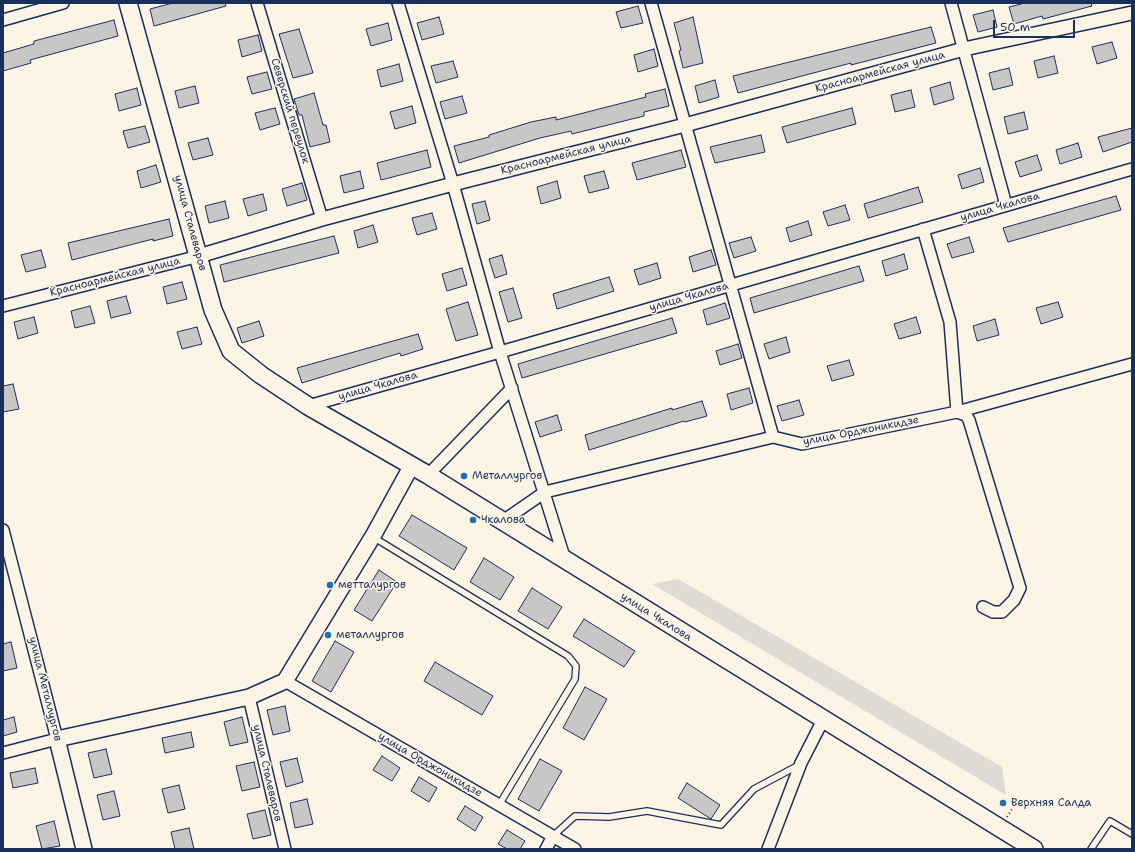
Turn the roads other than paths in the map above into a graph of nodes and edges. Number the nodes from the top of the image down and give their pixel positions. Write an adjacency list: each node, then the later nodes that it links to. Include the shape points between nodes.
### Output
1 (63, 3): 8 (street)
2 (128, 3): 16 (main road, улица Сталеваров)
3 (257, 3): 14 (street, Северский переулок)
4 (398, 3): 12 (street)
5 (651, 3): 10 (street)
6 (951, 3): 9 (street)
7 (1132, 13): 9 (street, Красноармейская улица)
8 (3, 20)
9 (964, 49): 10 (street, Красноармейская улица); 13 (street)
10 (685, 124): 12 (street, Красноармейская улица); 17 (street)
11 (1132, 169): 13 (street, улица Чкалова)
12 (453, 184): 14 (street, Красноармейская улица); 19 (street)
13 (1006, 205): 15 (street, улица Чкалова)
14 (322, 219): 16 (street, Красноармейская улица)
15 (924, 229): 17 (street, улица Чкалова); 23 (street, via 950,322)
16 (199, 256): 18 (street, Красноармейская улица); 22 (main road, улица Сталеваров, via 213,310 231,351 261,375)
17 (731, 284): 19 (street, улица Чкалова); 24 (street)
18 (3, 306)
19 (500, 352): 21 (street); 22 (street, улица Чкалова)
20 (1132, 364): 23 (street, улица Орджоникидзе)
21 (512, 388): 26 (street); 27 (street)
22 (308, 406): 25 (main road, улица Чкалова)
23 (957, 412): 24 (street, улица Орджоникидзе, via 802,444); 33 (street, via 966,415 969,420 1020,588 1014,600 1002,612)
24 (773, 437): 27 (street, улица Орджоникидзе)
25 (412, 465): 26 (main road, улица Чкалова); 30 (main road)
26 (428, 474): 28 (main road, улица Чкалова)
27 (545, 492): 28 (street, улица Орджоникидзе); 31 (street)
28 (503, 521): 31 (main road, улица Чкалова)
29 (3, 530): 32 (street, улица Металлургов)
30 (373, 536): 34 (main road); 40 (lane, via 568,656 576,666 575,679)
31 (566, 560): 36 (main road, улица Чкалова)
32 (7, 562): 37 (street, улица Металлургов)
33 (983, 608)
34 (285, 681): 35 (main road); 40 (street, улица Орджоникидзе)
35 (249, 697): 37 (main road); 44 (street, улица Сталеваров)
36 (823, 720): 39 (street); 48 (main road, улица Чкалова)
37 (57, 739): 38 (street); 43 (main road, улица Металлургов)
38 (3, 753)
39 (801, 764): 42 (lane, via 754,788 721,825 647,811 609,817 575,816); 47 (street)
40 (499, 805): 42 (street, улица Орджоникидзе)
41 (1132, 834): 49 (lane, via 1110,821)
42 (553, 836): 45 (street); 46 (street, улица Орджоникидзе)
43 (84, 849)
44 (285, 849)
45 (546, 849)
46 (575, 849)
47 (768, 849)
48 (1034, 849)
49 (1091, 849)

